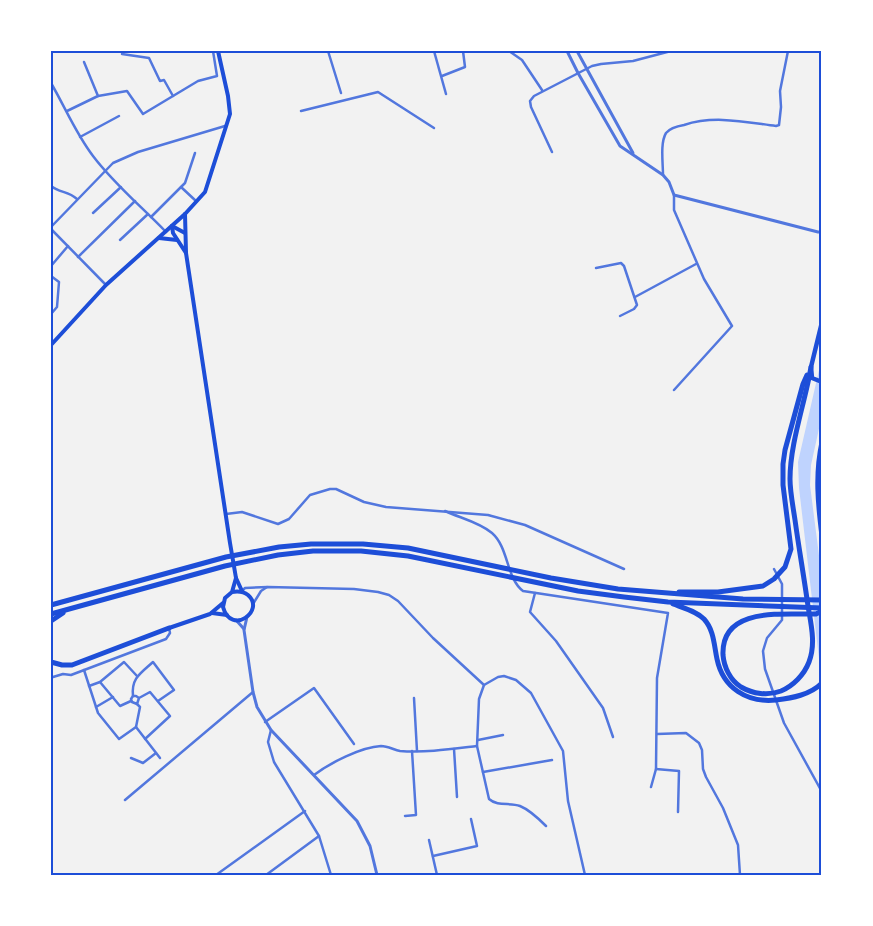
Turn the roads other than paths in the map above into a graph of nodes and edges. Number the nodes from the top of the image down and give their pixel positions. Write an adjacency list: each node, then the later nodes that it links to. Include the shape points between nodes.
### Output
1 (213, 51): 21 (street, via 217,76 198,81)
2 (218, 51): 25 (main road, via 229,105)
3 (328, 51): 18 (street)
4 (434, 51): 15 (street)
5 (463, 51): 15 (street, via 465,67)
6 (509, 51): 17 (street, via 522,60)
7 (567, 51): 14 (street)
8 (577, 51): 13 (street)
9 (671, 51): 13 (street)
10 (788, 51): 32 (street, via 780,91 778,125 702,120 669,130 663,142)
11 (122, 54): 21 (street, via 148,58)
12 (84, 62): 20 (street)
13 (587, 69): 14 (street); 30 (street)
14 (578, 73): 17 (street); 30 (street, via 620,146)
15 (442, 76): 19 (street)
16 (51, 82): 22 (street)
17 (542, 90): 28 (street, via 530,104)
18 (341, 94)
19 (446, 94)
20 (98, 96): 21 (street, via 127,91 143,114); 22 (street)
21 (172, 96)
22 (67, 111): 27 (street)
23 (301, 111): 26 (street, via 378,92)
24 (119, 116): 27 (street)
25 (227, 126): 31 (street, via 138,152); 39 (main road, via 204,192)
26 (434, 128)
27 (80, 136): 31 (street)
28 (552, 152)
29 (195, 153): 35 (street)
30 (633, 153): 32 (street)
31 (105, 170): 34 (street); 37 (street)
32 (663, 175): 36 (street)
33 (51, 186): 37 (street)
34 (121, 187): 38 (street); 40 (street)
35 (181, 187): 39 (street); 43 (street)
36 (674, 195): 48 (street); 55 (street, via 674,210)
37 (77, 199): 45 (street)
38 (135, 200): 41 (street); 54 (street)
39 (196, 202): 42 (main road)
40 (93, 213)
41 (148, 214): 43 (street); 50 (street)
42 (185, 214): 44 (main road); 47 (main road)
43 (151, 217): 46 (street)
44 (172, 226): 46 (main road); 47 (main road); 51 (main road)
45 (51, 228): 52 (street)
46 (166, 232): 49 (main road)
47 (185, 233): 53 (main road)
48 (821, 233)
49 (159, 238): 51 (main road); 59 (main road)
50 (120, 240)
51 (177, 240): 53 (main road)
52 (68, 246): 54 (street); 56 (street)
53 (186, 252): 70 (main road)
54 (78, 257): 59 (street)
55 (696, 264): 60 (street); 67 (street, via 732,326)
56 (51, 266)
57 (596, 268): 60 (street, via 621,263)
58 (51, 276): 61 (street, via 58,282 57,307)
59 (106, 285): 64 (main road)
60 (635, 297): 62 (street, via 637,304 634,309)
61 (51, 314)
62 (620, 316)
63 (822, 322): 65 (main road)
64 (51, 345)
65 (811, 367): 66 (main road, via 811,377); 79 (highway, via 803,384 783,464 791,549 785,567 774,580 763,586 718,592); 86 (highway, via 790,479 812,629 810,661 788,688 766,694 746,689 732,679 723,654 724,643 726,636 742,621 752,616 776,615 816,614)
66 (822, 382)
67 (674, 390)
68 (822, 442): 71 (highway, via 817,486)
69 (445, 511): 70 (street, via 386,507 330,488 310,495 289,519 278,524 242,512); 72 (street, via 525,525); 78 (street, via 492,533 500,544 517,586)
70 (226, 514): 74 (main road)
71 (822, 536)
72 (624, 569)
73 (774, 569): 133 (street, via 782,584 782,620 767,638 763,651 765,669 784,723)
74 (236, 578): 76 (main road); 77 (main road)
75 (268, 586): 76 (street, via 244,588); 84 (street); 101 (street, via 354,589 389,595)
76 (242, 591): 77 (main road); 84 (main road)
77 (232, 592): 82 (main road)
78 (535, 593): 115 (street, via 668,613 657,678); 117 (street, via 530,612 556,641 598,700)
79 (666, 593): 80 (highway, via 743,600); 83 (highway, via 593,586 408,548 311,544 226,557)
80 (822, 600)
81 (668, 602): 85 (highway, via 578,591 408,556 361,551 313,551 225,566); 86 (highway); 100 (highway, via 704,619 714,639 723,676 731,688 745,697 768,701 792,698)
82 (224, 603): 88 (main road); 89 (main road)
83 (51, 605)
84 (253, 605): 90 (main road)
85 (72, 608): 87 (highway); 92 (highway)
86 (822, 610)
87 (51, 614)
88 (210, 614): 89 (main road); 93 (main road)
89 (227, 615): 91 (main road)
90 (247, 617): 91 (main road); 94 (street)
91 (236, 620): 94 (street)
92 (51, 621)
93 (169, 628): 95 (highway, via 72,665); 96 (street, via 166,639)
94 (244, 630): 103 (street)
95 (51, 660)
96 (84, 670): 98 (street); 102 (street)
97 (137, 676): 99 (street, via 124,662); 104 (street, via 132,685); 109 (street, via 154,662 174,690)
98 (54, 677)
99 (100, 682): 102 (street); 105 (street)
100 (821, 684)
101 (484, 685): 119 (street, via 479,699); 149 (street, via 504,676 516,680 531,693 563,752 568,801)
102 (89, 686): 111 (street)
103 (252, 692): 112 (street); 135 (street)
104 (133, 696): 106 (street); 108 (street)
105 (113, 697): 108 (street, via 120,706); 111 (street)
106 (139, 698): 109 (street, via 150,692); 110 (street)
107 (414, 698): 124 (street)
108 (131, 700): 110 (street)
109 (158, 701): 118 (street, via 170,716)
110 (137, 704): 113 (street, via 140,707)
111 (96, 707): 113 (street, via 119,739)
112 (265, 722): 114 (street); 120 (street, via 314,688)
113 (136, 727): 118 (street)
114 (271, 730): 131 (street); 136 (street, via 268,742 274,762)
115 (656, 734): 129 (street); 150 (street, via 686,734 699,743 706,777 738,845)
116 (503, 735): 119 (street)
117 (613, 737)
118 (145, 739): 125 (street)
119 (478, 740): 121 (street)
120 (354, 744)
121 (478, 746): 122 (street); 130 (street)
122 (454, 749): 124 (street); 134 (street)
123 (412, 751): 124 (street); 131 (street, via 382,746 338,760); 138 (street, via 416,815)
124 (416, 751)
125 (156, 753): 126 (street, via 143,763); 127 (street)
126 (131, 758)
127 (160, 758)
128 (552, 760): 130 (street)
129 (656, 770): 132 (street); 137 (street, via 679,771)
130 (483, 772): 140 (street, via 489,799 494,803 519,806)
131 (314, 775): 147 (street, via 357,821 370,846)
132 (651, 787)
133 (822, 792)
134 (457, 797)
135 (125, 800)
136 (305, 811): 141 (street); 144 (street)
137 (678, 812)
138 (405, 816)
139 (471, 820): 143 (street, via 477,846)
140 (546, 826)
141 (319, 836): 145 (street); 146 (street)
142 (429, 840): 143 (street)
143 (433, 856): 148 (street)
144 (216, 875)
145 (266, 875)
146 (331, 875)
147 (377, 875)
148 (437, 875)
149 (585, 875)
150 (740, 875)

